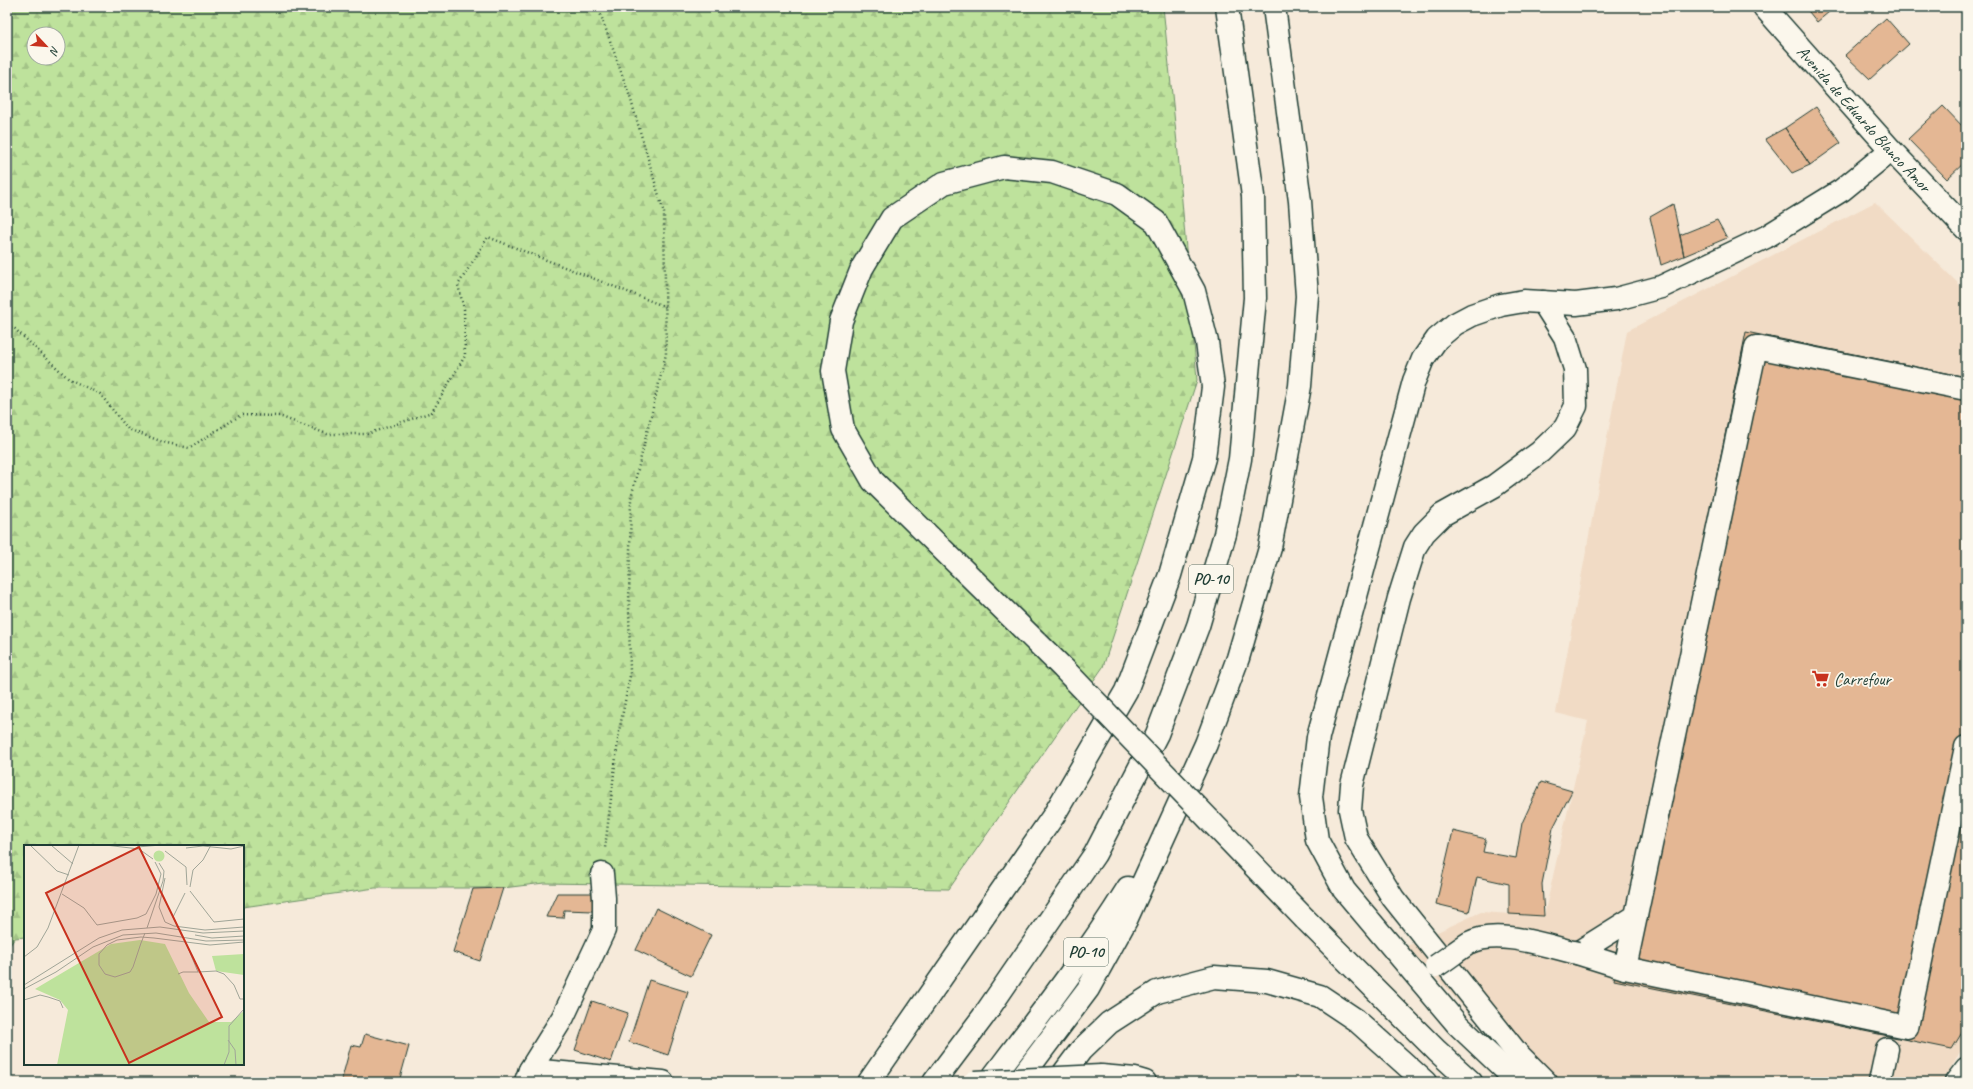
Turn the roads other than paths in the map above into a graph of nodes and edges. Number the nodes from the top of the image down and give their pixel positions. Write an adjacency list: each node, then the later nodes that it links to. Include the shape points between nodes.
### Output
1 (1227, 7): 22 (main road, PO-10, via 1253,196 1255,298 1240,459 1224,534 1198,626 1157,734 1095,854 984,1017)
2 (1274, 7): 9 (main road, PO-10, via 1300,201 1307,296 1300,386 1270,548 1238,658 1206,744)
3 (1764, 7): 4 (main road, Avenida de Eduardo Blanco Amor)
4 (1891, 150): 5 (main road, Avenida de Eduardo Blanco Amor); 6 (main road, via 1842,190 1766,237 1661,287 1616,299 1576,304)
5 (1966, 229)
6 (1543, 302): 14 (main road, via 1524,301 1501,305 1472,315 1455,324 1437,339 1423,359 1412,388 1318,737 1311,797 1317,840 1344,890); 31 (main road, via 1565,337 1575,369 1576,406 1565,428 1540,452 1494,486 1442,515 1424,533 1415,547 1399,598 1352,785 1350,810 1356,838 1393,898 1517,1053)
7 (1966, 389): 11 (main road, via 1756,347)
8 (1966, 747): 15 (main road, via 1907,1027)
9 (1173, 816): 24 (main road, PO-10, via 1105,925); 25 (main road, via 1126,920 1088,989)
10 (602, 874): 19 (main road, via 604,930 563,1017)
11 (1636, 916): 12 (main road); 15 (main road)
12 (1578, 953): 13 (main road, bridge, via 1511,938 1487,938 1470,943); 15 (main road)
13 (1436, 966): 14 (main road); 16 (main road, via 1430,977)
14 (1408, 968): 16 (main road)
15 (1625, 968)
16 (1428, 991): 30 (main road, via 1457,1024)
17 (1887, 1049): 32 (main road)
18 (1966, 1069): 33 (main road)
19 (528, 1076): 20 (main road)
20 (663, 1082)
21 (869, 1082): 29 (main road, bridge, via 1054,816 1126,691 1170,575 1204,458 1213,388 1207,342 1194,291 1156,222 1118,194 1052,172 1004,167 944,183 892,218 862,268 841,322 833,371 843,429 874,482 1064,669 1305,919)
22 (934, 1082)
23 (974, 1082): 27 (main road, bridge, via 1101,1076 1135,1078)
24 (988, 1082)
25 (1018, 1082)
26 (1057, 1082): 28 (main road, via 1081,1050 1109,1023 1158,992 1214,978 1267,981 1320,996 1356,1020)
27 (1145, 1082)
28 (1425, 1082)
29 (1471, 1082)
30 (1518, 1082)
31 (1546, 1082)
32 (1880, 1082)
33 (1956, 1082)

